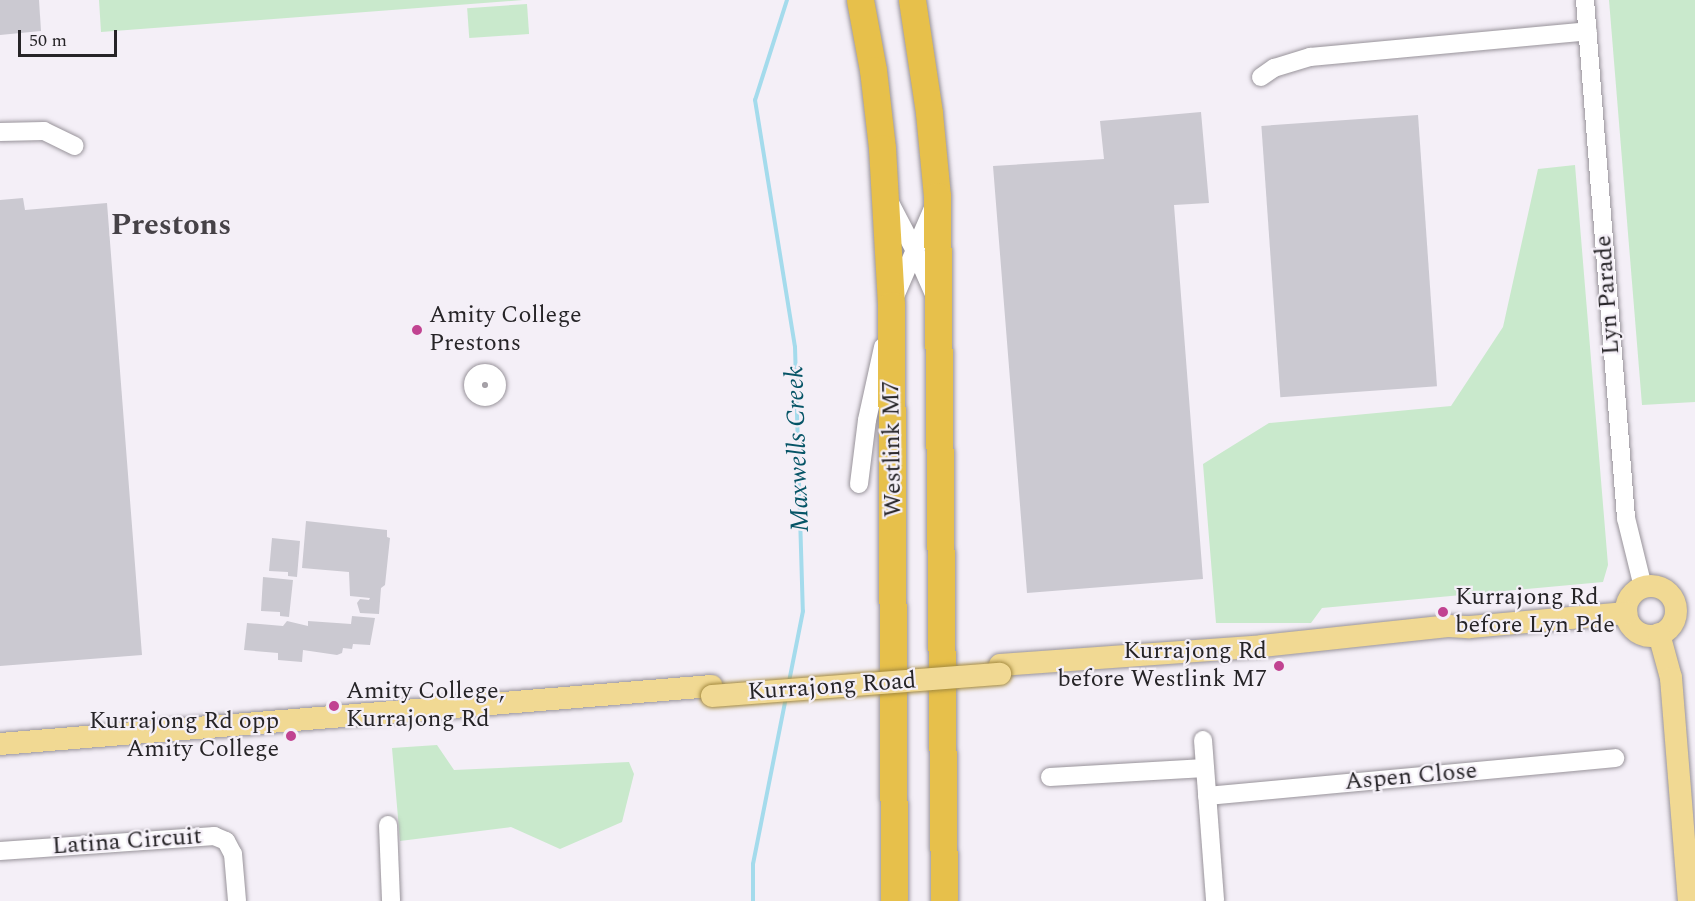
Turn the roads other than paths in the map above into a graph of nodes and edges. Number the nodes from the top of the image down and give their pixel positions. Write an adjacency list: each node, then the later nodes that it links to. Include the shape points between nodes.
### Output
1 (860, 0): 8 (highway, Westlink M7, via 873,70)
2 (912, 0): 9 (highway, Westlink M7)
3 (1585, 0): 4 (street, Lyn Parade)
4 (1588, 31): 5 (street, via 1310,57 1274,68); 14 (street, Lyn Parade, via 1624,501)
5 (1260, 77)
6 (0, 132): 7 (street, via 44,131)
7 (75, 146)
8 (885, 194): 10 (street); 12 (highway, Westlink M7)
9 (937, 196): 10 (street); 11 (highway, Westlink M7)
10 (915, 251): 11 (street); 12 (street)
11 (939, 306): 18 (highway, Westlink M7)
12 (891, 309): 13 (street, via 867,420); 22 (highway, Westlink M7)
13 (860, 484)
14 (1644, 587): 15 (main road, via 1664,590); 16 (main road, via 1632,595)
15 (1685, 606): 17 (main road, via 1671,626)
16 (1626, 613): 17 (main road, via 1639,633); 20 (main road, Kurrajong Road, via 1448,626 1000,670)
17 (1659, 634): 35 (main road, via 1671,678)
18 (942, 715): 32 (highway, Westlink M7); 33 (highway)
19 (1203, 740): 23 (street)
20 (0, 744)
21 (1615, 758): 25 (street, Aspen Close)
22 (894, 760): 30 (highway, Westlink M7); 31 (highway, via 898,779)
23 (1205, 768): 24 (street); 25 (street)
24 (1050, 777)
25 (1207, 796): 34 (street)
26 (388, 825): 29 (street)
27 (0, 851): 28 (street, Latina Circuit, via 214,836 226,841 232,854)
28 (237, 901)
29 (391, 901)
30 (894, 901)
31 (900, 901)
32 (944, 901)
33 (952, 901)
34 (1215, 901)
35 (1689, 901)

